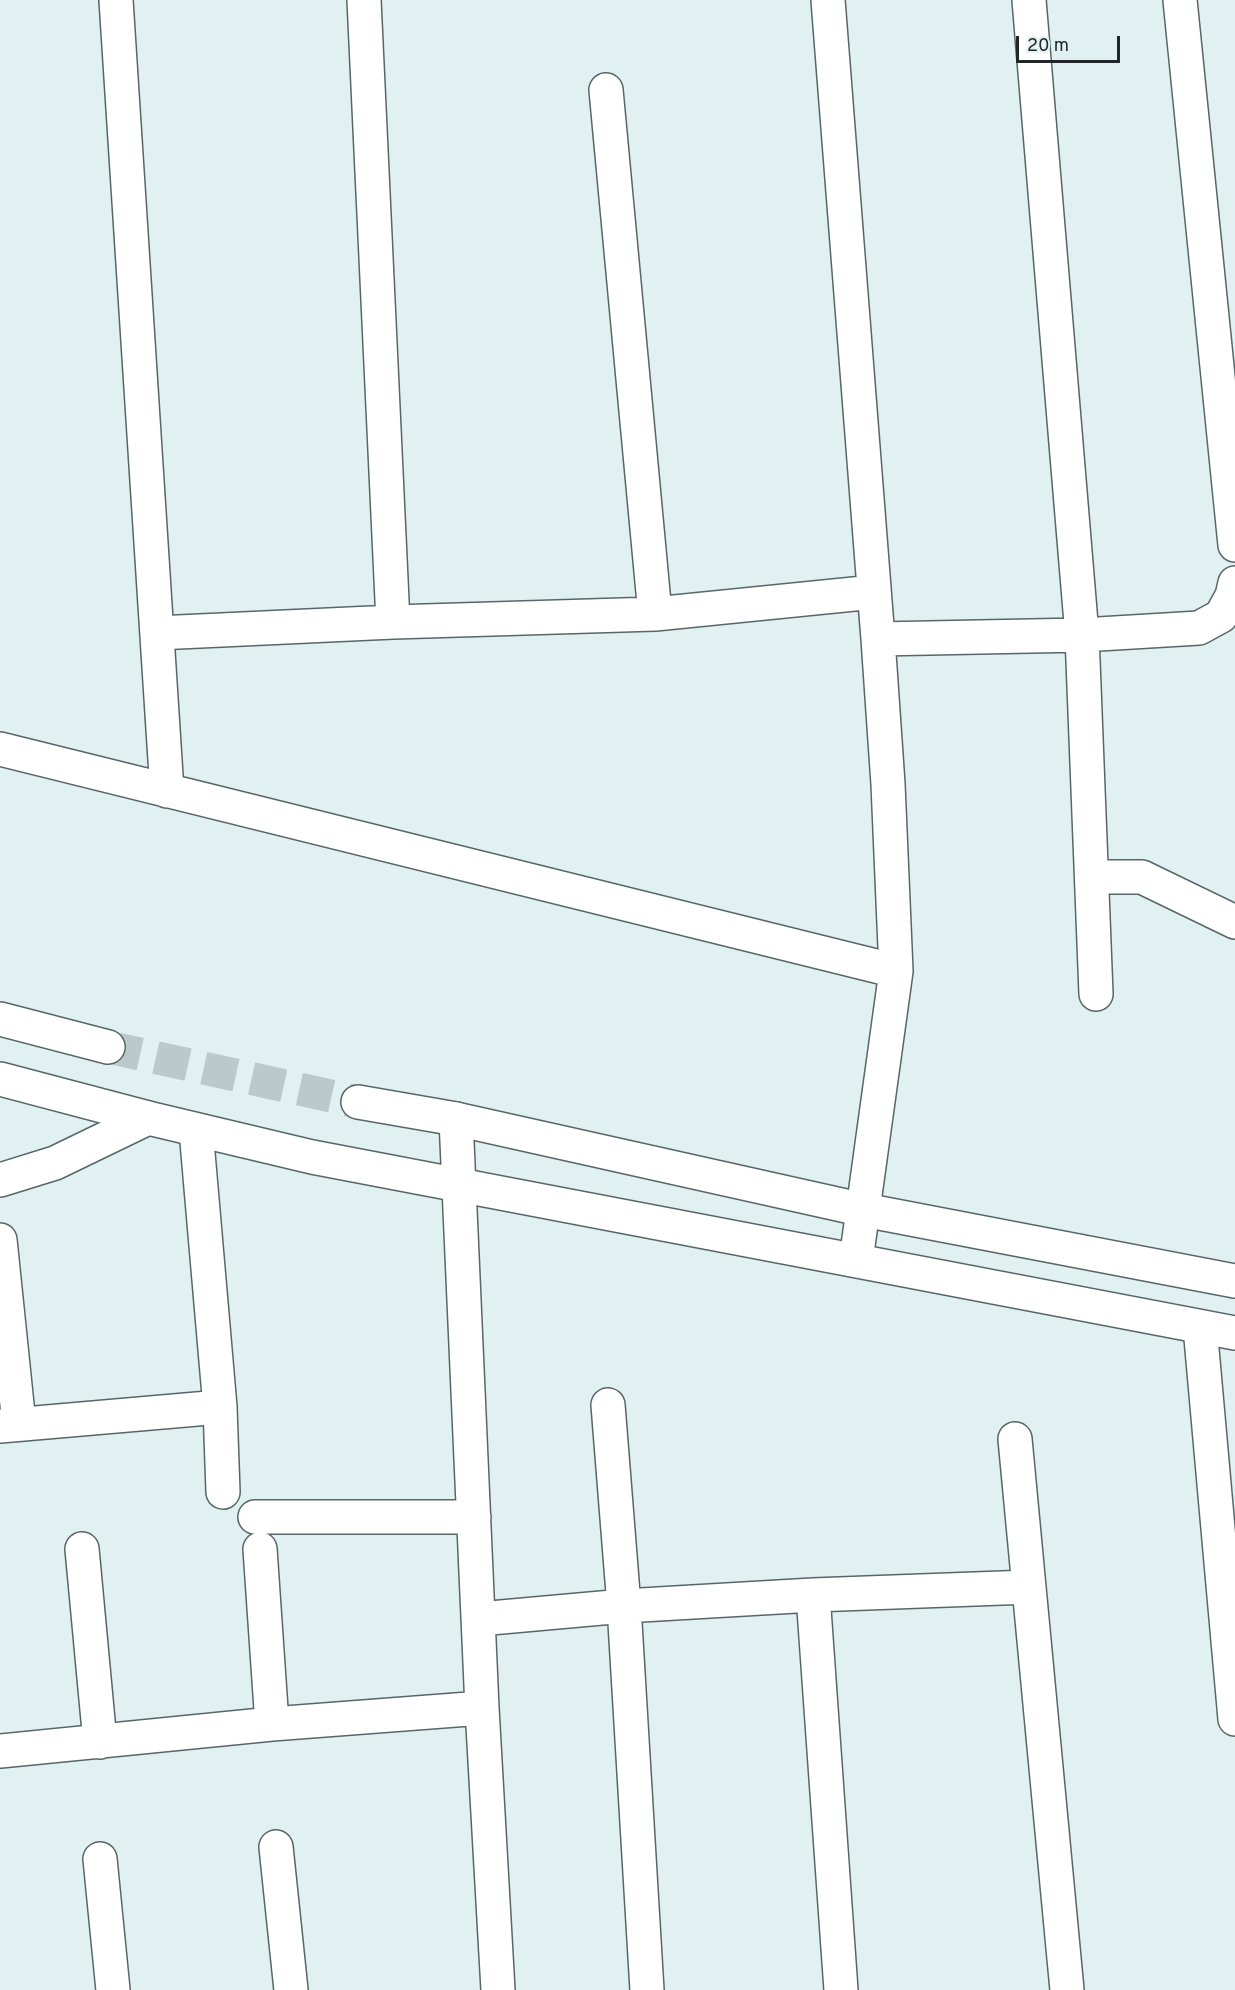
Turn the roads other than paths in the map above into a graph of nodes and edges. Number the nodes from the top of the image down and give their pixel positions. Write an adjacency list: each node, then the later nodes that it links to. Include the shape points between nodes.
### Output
1 (116, 0): 12 (street)
2 (364, 0): 11 (street)
3 (828, 0): 9 (street)
4 (1029, 0): 13 (street)
5 (1180, 0): 7 (street)
6 (606, 90): 10 (street)
7 (1235, 545)
8 (1235, 583): 13 (street, via 1221,616 1198,628)
9 (874, 592): 10 (street); 14 (street)
10 (655, 614): 11 (street)
11 (393, 622): 12 (street)
12 (157, 633): 16 (street)
13 (1082, 635): 14 (street); 17 (street)
14 (878, 639): 19 (street)
15 (0, 749): 16 (street)
16 (167, 791): 19 (street)
17 (1092, 877): 18 (street, via 1142,877); 20 (street)
18 (1235, 922)
19 (896, 970): 30 (street)
20 (1096, 994)
21 (0, 1019): 22 (street)
22 (108, 1047)
23 (0, 1079): 25 (street)
24 (358, 1102): 26 (street)
25 (148, 1118): 27 (street); 28 (street, via 55,1163)
26 (456, 1119): 29 (street); 30 (street)
27 (196, 1130): 29 (street); 37 (street)
28 (0, 1180)
29 (459, 1186): 32 (street); 42 (street)
30 (864, 1210): 32 (street); 33 (street)
31 (0, 1240): 38 (street)
32 (856, 1260): 34 (street)
33 (1235, 1281)
34 (1200, 1327): 35 (street); 50 (street)
35 (1235, 1333)
36 (608, 1405): 47 (street)
37 (220, 1407): 38 (street); 40 (street)
38 (10, 1425)
39 (1015, 1438): 45 (street)
40 (223, 1492)
41 (255, 1517): 42 (street)
42 (474, 1517): 48 (street)
43 (82, 1549): 52 (street)
44 (260, 1549): 51 (street)
45 (1029, 1587): 46 (street); 61 (street)
46 (813, 1595): 47 (street); 60 (street)
47 (624, 1606): 48 (street); 59 (street)
48 (478, 1619): 49 (street)
49 (482, 1708): 51 (street); 58 (street)
50 (1235, 1719)
51 (272, 1724): 52 (street)
52 (100, 1742): 53 (street)
53 (0, 1750)
54 (276, 1847): 57 (street)
55 (100, 1859): 56 (street)
56 (113, 1990)
57 (291, 1990)
58 (498, 1990)
59 (647, 1990)
60 (841, 1990)
61 (1067, 1990)

